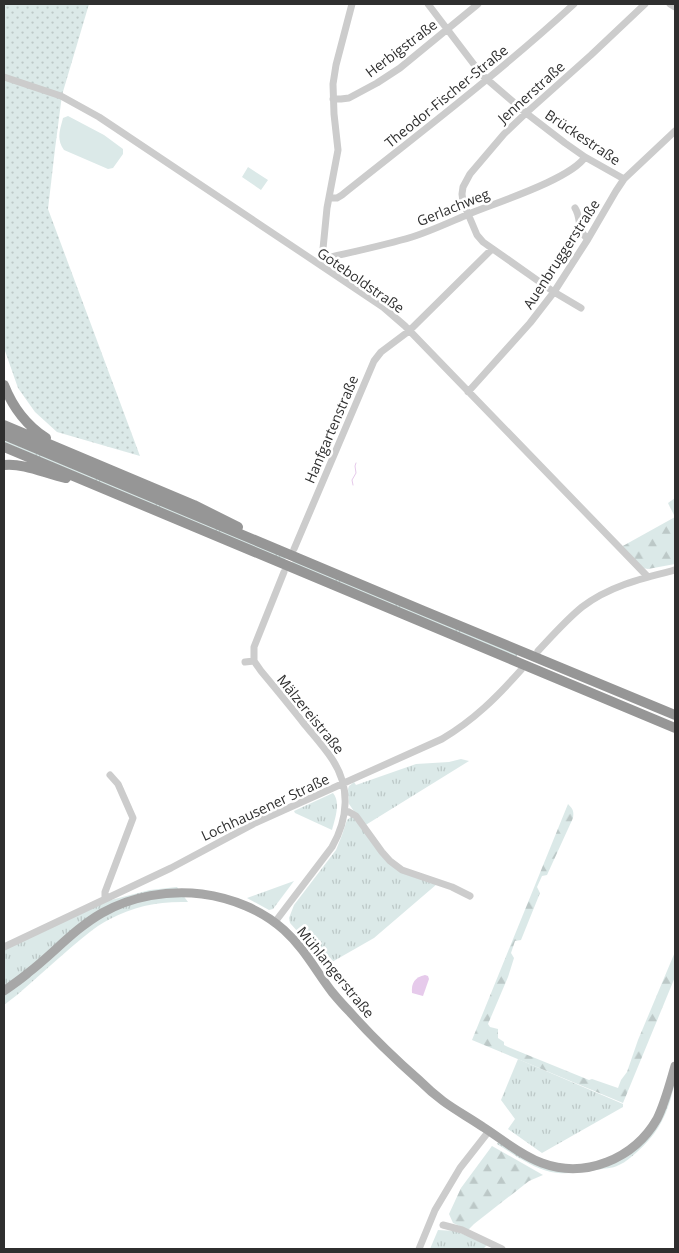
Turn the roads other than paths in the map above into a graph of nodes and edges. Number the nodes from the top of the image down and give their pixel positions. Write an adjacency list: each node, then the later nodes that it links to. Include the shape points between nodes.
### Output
1 (352, 4): 11 (street, via 336,65)
2 (428, 4): 8 (street, Brückestraße)
3 (478, 4): 8 (street, Herbigstraße)
4 (574, 4): 10 (street, Theodor-Fischer-Straße)
5 (645, 4): 12 (street, Jennerstraße)
6 (670, 4): 7 (street)
7 (675, 7)
8 (447, 29): 10 (street, Brückestraße); 11 (street, Herbigstraße, via 377,83 349,98)
9 (4, 77): 21 (street, Goteboldstraße, via 61,96 99,118)
10 (487, 79): 12 (street, Brückestraße); 16 (street, Theodor-Fischer-Straße, via 342,195)
11 (333, 99): 16 (street, via 338,150)
12 (526, 113): 14 (street, Brückestraße); 18 (street, Jennerstraße, via 493,146 466,180 462,194)
13 (675, 131): 15 (street, Auenbruggerstraße)
14 (585, 157): 15 (street, Brückestraße); 18 (street, Gerlachweg, via 570,171)
15 (624, 179): 19 (street, Auenbruggerstraße)
16 (329, 198): 21 (street)
17 (574, 208): 19 (street, via 580,230)
18 (468, 214): 20 (street, Jennerstraße, via 477,235); 21 (street, Gerlachweg, via 414,236)
19 (588, 239): 22 (street, Auenbruggerstraße)
20 (492, 249): 22 (street, Jennerstraße); 24 (street, Hanfgartenstraße)
21 (320, 262): 24 (street, Goteboldstraße, via 382,307)
22 (554, 292): 23 (street, Jennerstraße); 26 (street, Auenbruggerstraße)
23 (581, 308)
24 (409, 332): 26 (street, Goteboldstraße); 34 (street, Hanfgartenstraße, via 374,361)
25 (4, 385): 30 (highway, via 20,417)
26 (468, 392): 37 (street, Goteboldstraße)
27 (4, 425): 30 (highway)
28 (4, 435): 33 (highway)
29 (4, 447): 32 (highway)
30 (63, 450): 33 (highway, via 194,505 257,537)
31 (4, 465): 32 (highway, via 24,466)
32 (91, 483): 43 (highway)
33 (263, 544): 42 (highway)
34 (294, 549)
35 (675, 570): 37 (street)
36 (284, 572): 39 (street, via 256,640)
37 (648, 577): 38 (street, via 592,600 567,620)
38 (538, 651)
39 (254, 660): 40 (street); 45 (street, Mälzereistraße, via 332,759)
40 (245, 662)
41 (521, 670): 45 (street, Lochhausener Straße, via 488,705 454,732)
42 (675, 715)
43 (675, 728)
44 (110, 775): 48 (street, via 118,784 133,818 104,892)
45 (343, 784): 46 (street, Mälzereistraße); 48 (street, Lochhausener Straße, via 255,823)
46 (345, 811): 47 (street, via 356,816 396,866); 49 (street, Mälzereistraße, via 332,847)
47 (470, 896)
48 (105, 899): 50 (street, Lochhausener Straße)
49 (275, 922): 51 (main road, Mühlangerstraße, via 232,900 202,894 172,893 133,900 90,921); 53 (main road, Mühlangerstraße, via 297,943 333,992 380,1044 442,1100)
50 (4, 947)
51 (4, 991)
52 (675, 1066): 53 (main road, Mühlangerstraße, via 658,1116 649,1130 631,1149 606,1163 573,1169 542,1163)
53 (489, 1130): 55 (street, via 460,1168 435,1210)
54 (443, 1225): 56 (street, via 462,1230)
55 (419, 1249)
56 (502, 1249)

